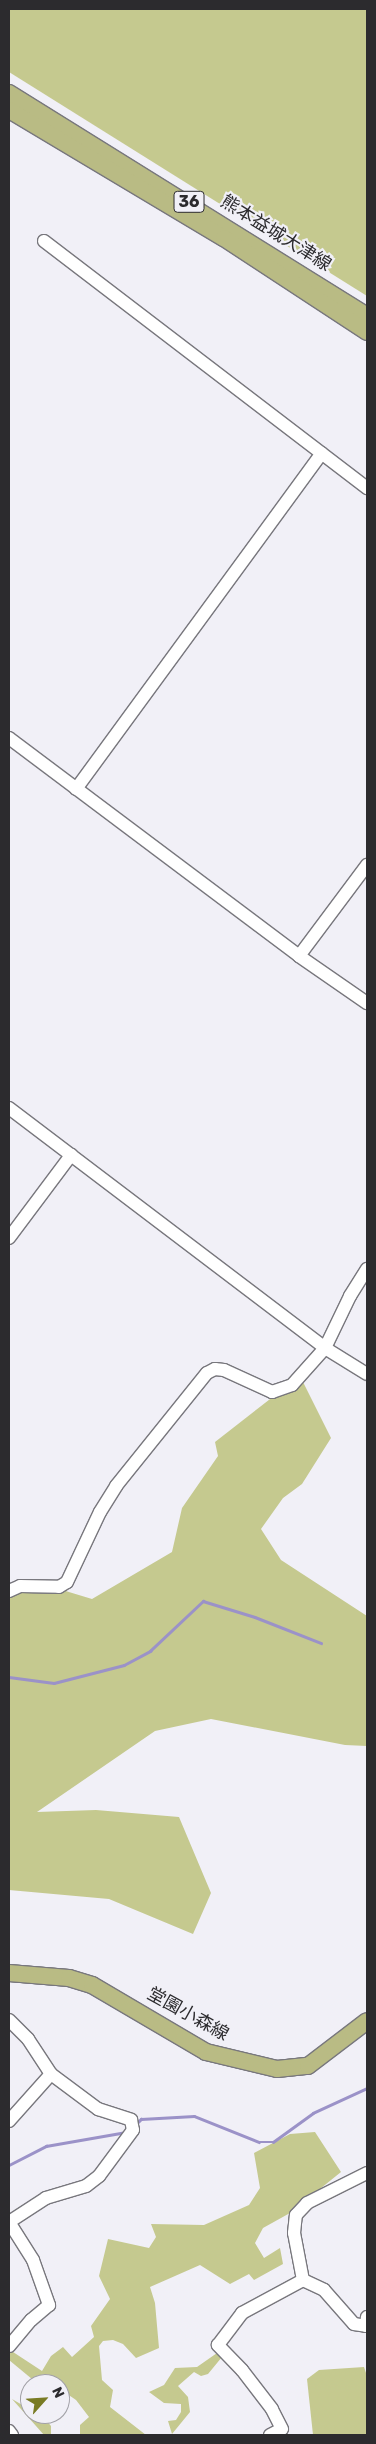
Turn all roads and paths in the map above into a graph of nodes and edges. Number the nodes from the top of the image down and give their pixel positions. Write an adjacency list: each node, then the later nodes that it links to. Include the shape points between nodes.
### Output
1 (9, 93): 4 (main road, 熊本益城大津線 / 36)
2 (9, 110): 5 (main road, 熊本益城大津線 / 36, via 224,238)
3 (44, 241): 6 (street)
4 (367, 316)
5 (367, 332)
6 (322, 453): 7 (street); 9 (street)
7 (367, 488)
8 (9, 738): 9 (street)
9 (76, 789): 11 (street)
10 (367, 865): 11 (street)
11 (299, 956): 12 (street)
12 (367, 1003)
13 (9, 1108): 14 (street)
14 (71, 1155): 15 (street); 17 (street)
15 (9, 1238)
16 (367, 1269): 17 (street)
17 (325, 1348): 18 (street); 19 (street, via 292,1385 282,1391 272,1392 224,1370 215,1369 207,1373 116,1486 67,1582 59,1587 20,1586)
18 (367, 1374)
19 (9, 1591)
20 (9, 1973): 22 (main road, 堂園小森線, via 69,1978 92,1985 206,2052 277,2069 308,2066)
21 (9, 2020): 23 (street, via 28,2039)
22 (367, 2021)
23 (51, 2074): 24 (street); 26 (street, via 98,2109 131,2120 133,2130 99,2176 86,2186 46,2198)
24 (9, 2121)
25 (367, 2173): 27 (street, via 307,2203 296,2215 294,2233)
26 (9, 2222): 29 (street, via 33,2260 49,2305)
27 (303, 2280): 28 (street, via 324,2290 354,2324 366,2326); 30 (street, via 242,2312 218,2345 272,2409 282,2429)
28 (367, 2317)
29 (9, 2346)
30 (270, 2435)

